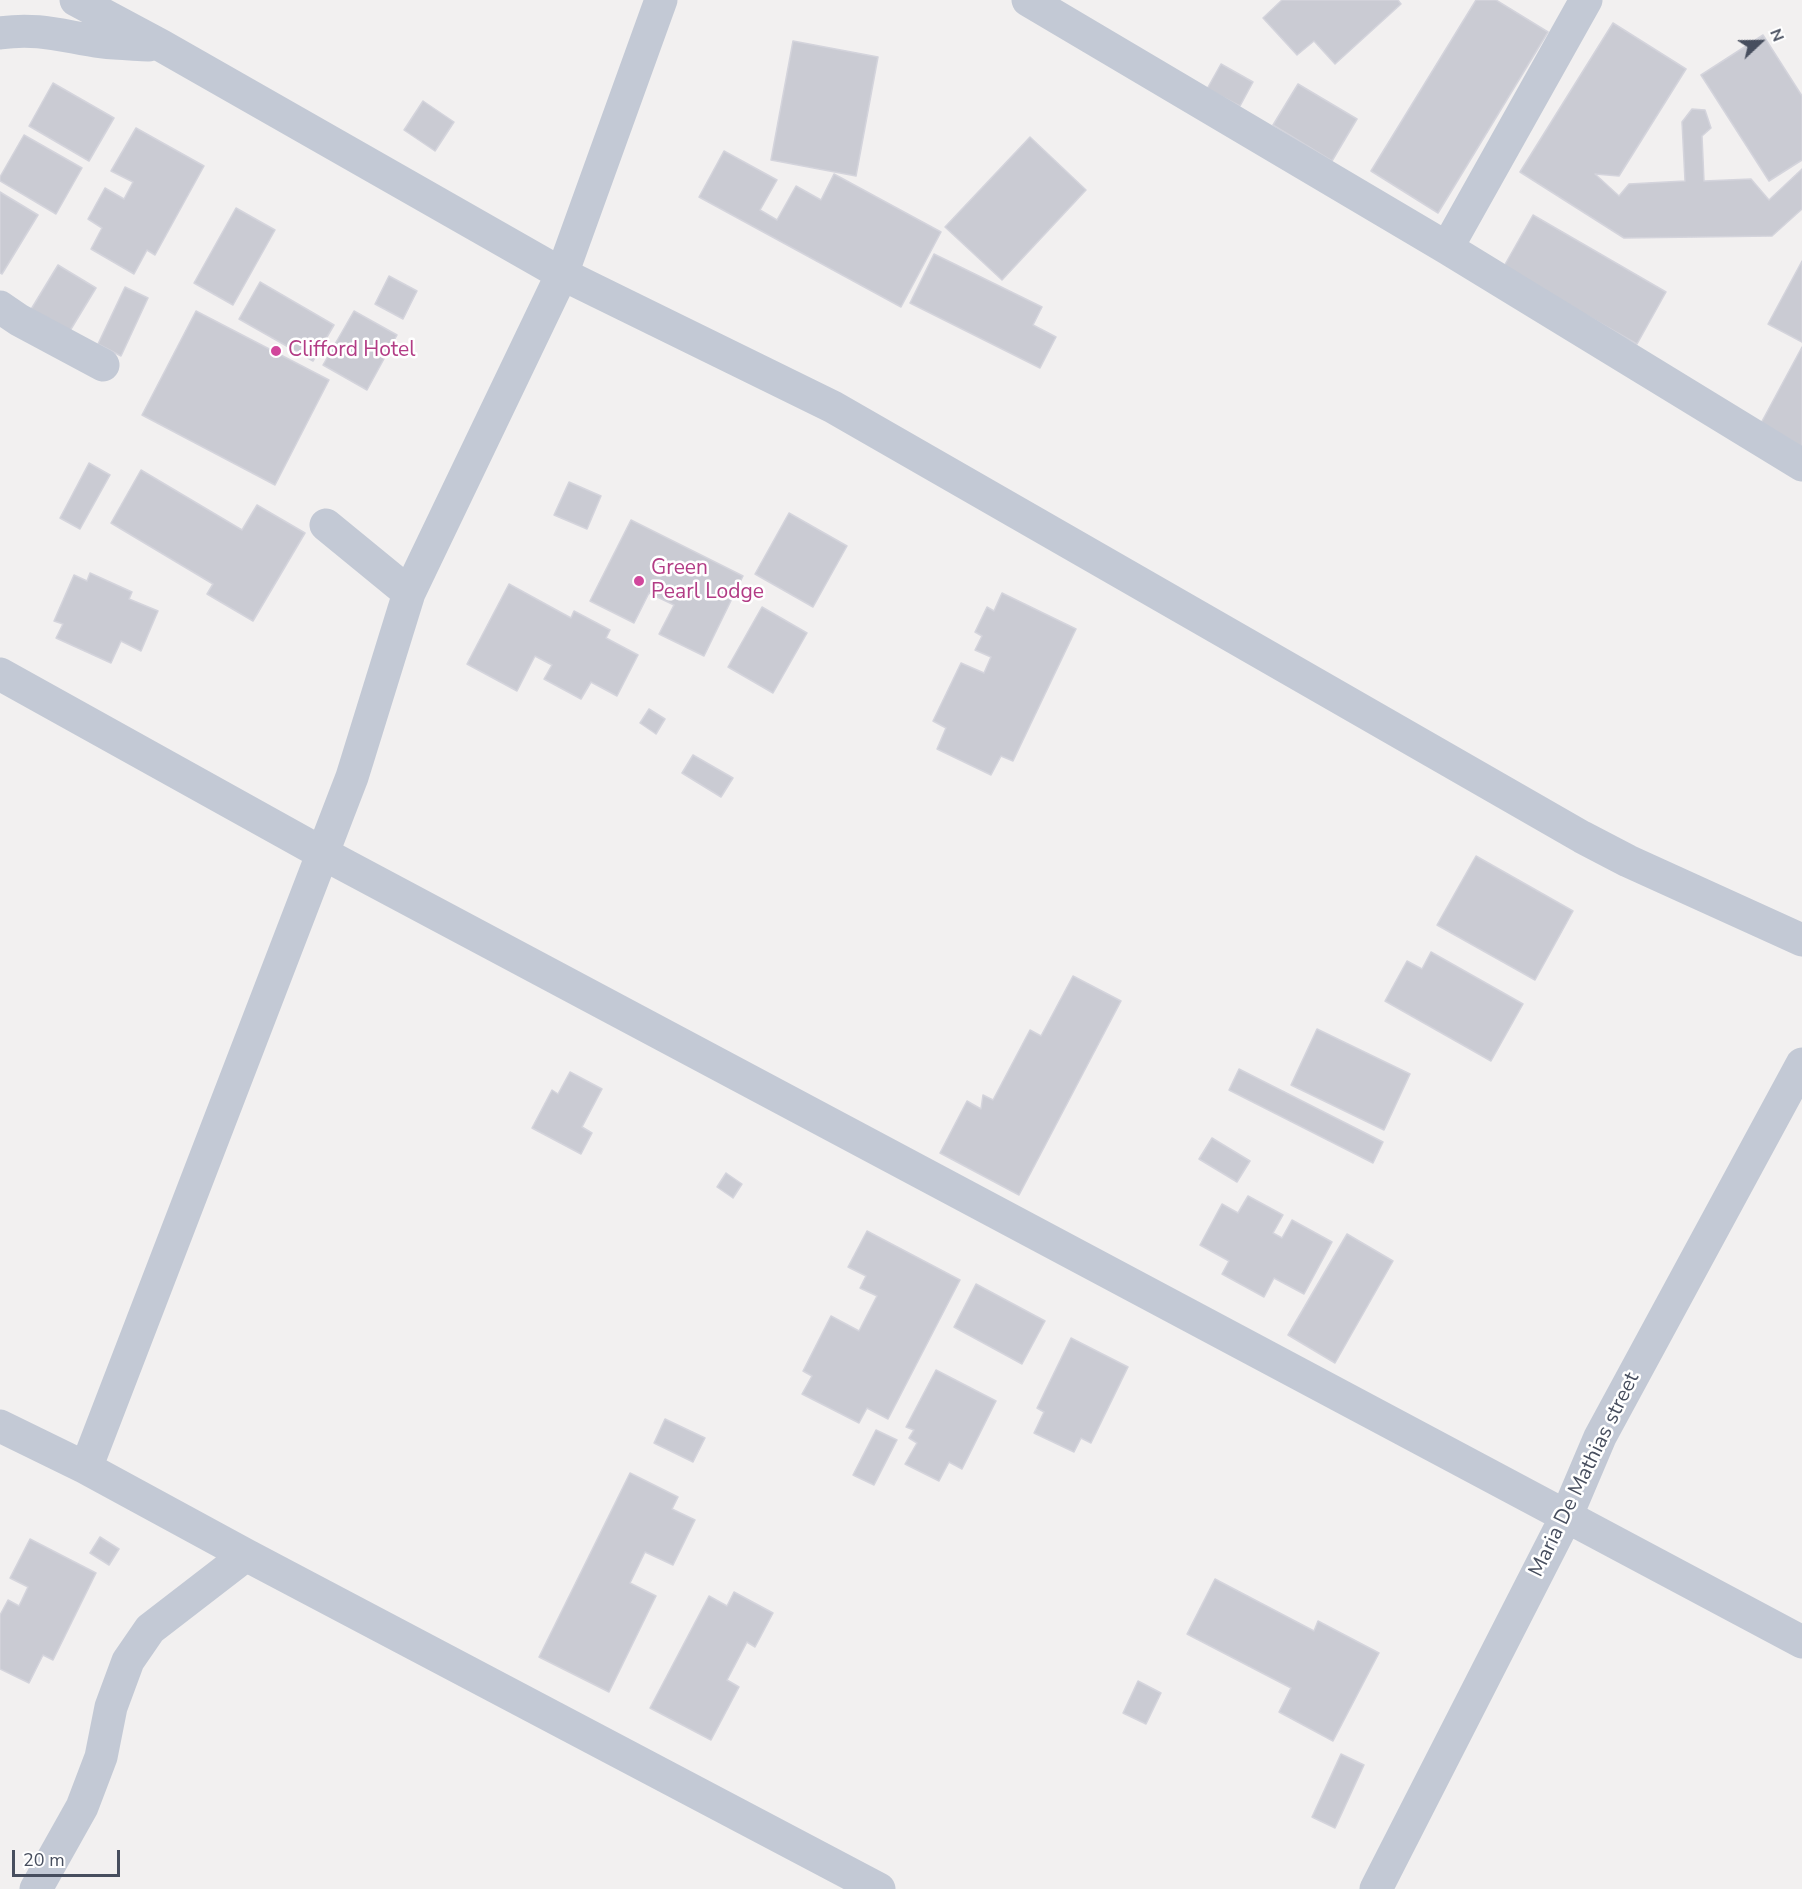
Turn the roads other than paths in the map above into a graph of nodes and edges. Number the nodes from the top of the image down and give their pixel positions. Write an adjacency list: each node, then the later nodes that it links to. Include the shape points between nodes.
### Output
1 (76, 0): 6 (street)
2 (661, 0): 8 (street)
3 (1028, 0): 7 (street)
4 (1586, 0): 7 (street)
5 (0, 33): 6 (street, via 21,30)
6 (162, 46): 8 (street)
7 (1447, 248): 11 (street)
8 (562, 274): 13 (street); 16 (street, via 833,407 1581,837)
9 (0, 307): 10 (street)
10 (103, 365)
11 (1802, 465)
12 (326, 525): 13 (street)
13 (409, 593): 15 (street, via 352,777)
14 (0, 674): 15 (street)
15 (322, 853): 19 (street); 20 (street)
16 (1802, 940)
17 (1802, 1064): 20 (street, Maria De Mathias street, via 1600,1437)
18 (0, 1426): 19 (street)
19 (86, 1468): 21 (street)
20 (1566, 1517): 22 (street); 25 (street, Maria De Mathias street)
21 (246, 1555): 23 (street, via 150,1629 128,1661 111,1707 101,1757 82,1807); 24 (street)
22 (1802, 1642)
23 (36, 1889)
24 (879, 1889)
25 (1376, 1889)

